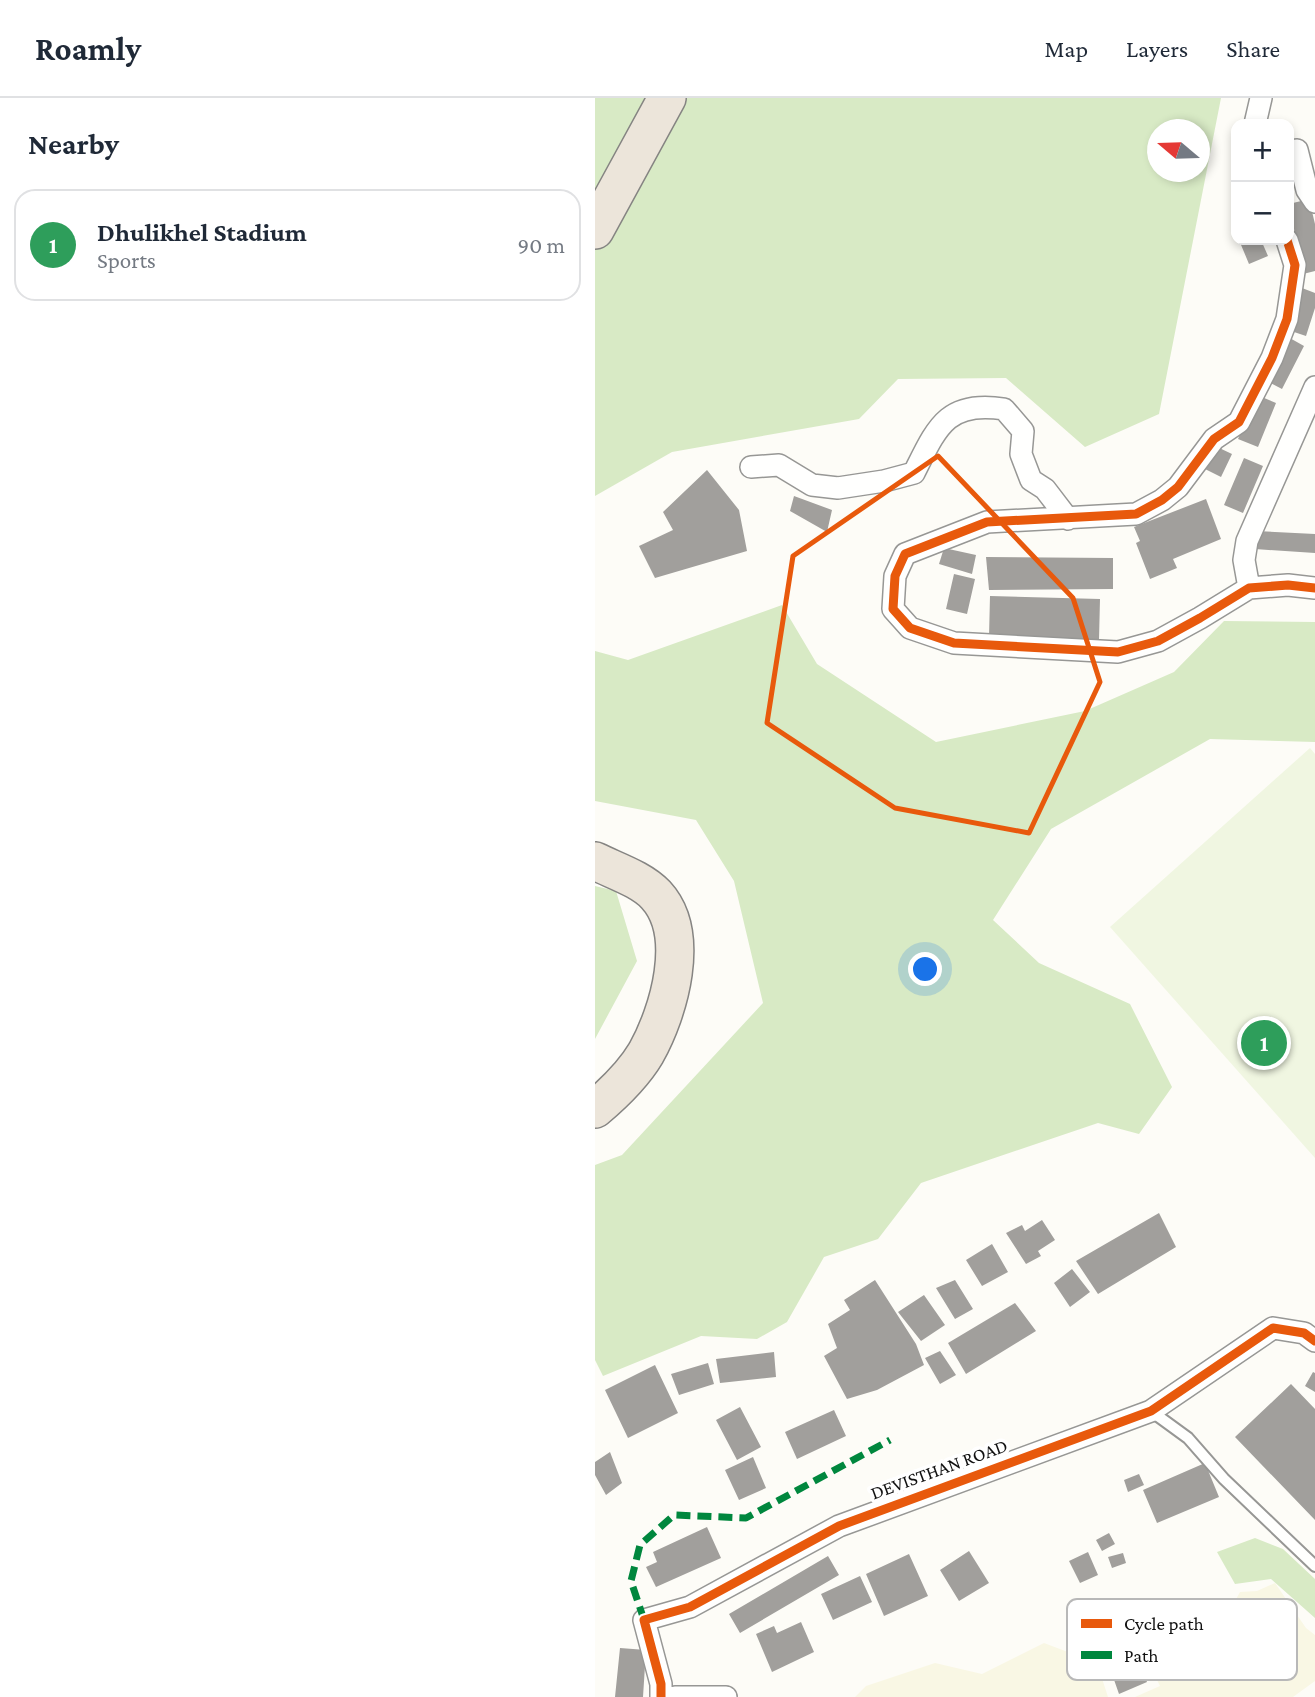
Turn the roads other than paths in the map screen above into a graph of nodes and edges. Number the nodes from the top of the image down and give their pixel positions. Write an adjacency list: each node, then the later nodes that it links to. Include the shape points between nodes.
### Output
1 (667, 98): 6 (highway)
2 (1261, 98): 3 (street)
3 (1256, 119)
4 (1297, 150): 5 (street, via 1307,190)
5 (1315, 202)
6 (595, 230)
7 (1289, 245): 10 (street, via 1295,265 1287,319 1239,422 1214,439 1178,487 1162,500 1136,514)
8 (1315, 387): 11 (street, via 1247,541)
9 (751, 467): 10 (street, via 779,465 812,485 838,488 884,481 914,473 932,435 954,414 973,407 1004,409 1023,430 1021,454 1031,480 1045,489)
10 (1068, 519): 11 (street, via 987,522 905,554 895,576 893,609 910,628 954,643 1118,652 1157,641)
11 (1248, 588): 12 (street)
12 (1315, 588)
13 (595, 861): 14 (highway, via 656,894 671,917 676,954 668,998 646,1053)
14 (595, 1109)
15 (1315, 1340): 16 (street, DEVISTHAN ROAD, via 1304,1333 1273,1328)
16 (1151, 1411): 17 (lane, via 1188,1438); 18 (street, DEVISTHAN ROAD, via 839,1526 690,1607 644,1620 661,1684)
17 (1315, 1566)
18 (660, 1697)
19 (675, 1697): 20 (street)
20 (726, 1697)

